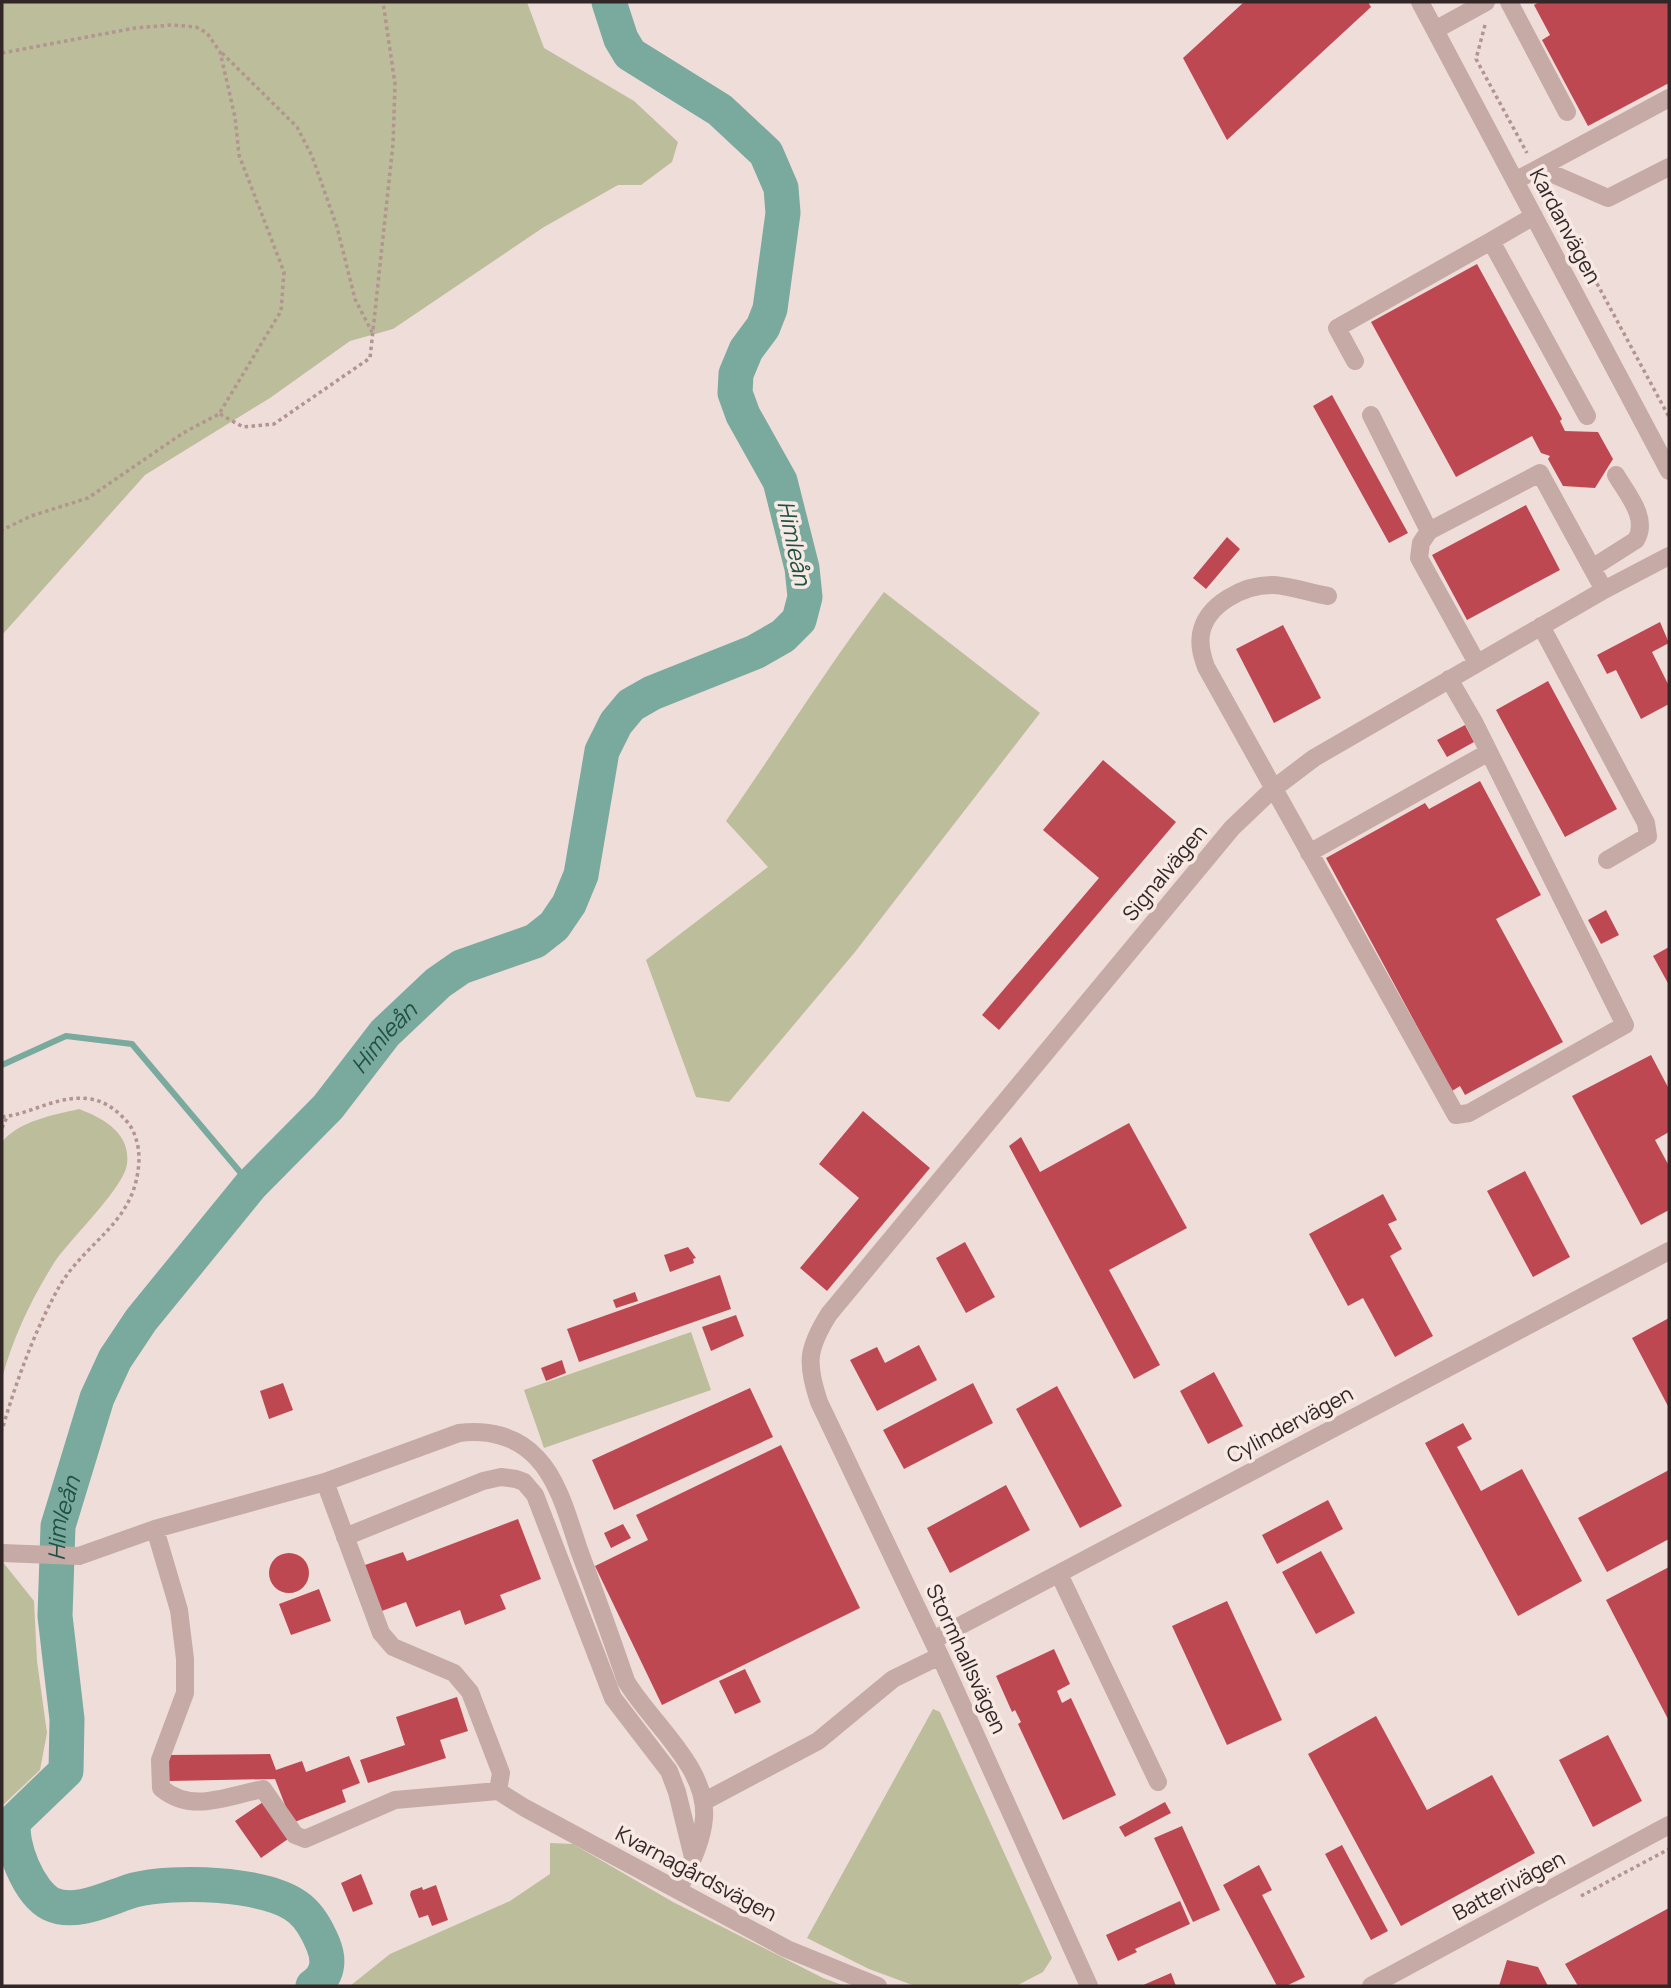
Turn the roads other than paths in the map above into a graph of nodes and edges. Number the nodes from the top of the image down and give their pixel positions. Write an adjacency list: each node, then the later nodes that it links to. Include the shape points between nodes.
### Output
1 (1420, 2): 4 (street, Kardanvägen)
2 (1509, 2): 6 (street)
3 (1481, 5): 4 (street)
4 (1435, 30): 9 (street, Kardanvägen)
5 (1669, 98): 8 (street)
6 (1567, 112)
7 (1669, 167): 8 (street, via 1608,198)
8 (1537, 169): 9 (street)
9 (1515, 181): 10 (street, Kardanvägen)
10 (1534, 216): 11 (street); 15 (street, Kardanvägen)
11 (1491, 241): 12 (street, via 1336,328); 14 (street)
12 (1355, 361)
13 (1371, 415): 17 (street)
14 (1587, 416)
15 (1668, 465)
16 (1616, 475): 19 (street, via 1640,518 1640,534)
17 (1429, 531): 19 (street, via 1540,473); 23 (street, via 1419,558)
18 (1669, 556): 20 (street, Signalvägen)
19 (1592, 568): 20 (street)
20 (1604, 590): 22 (street, Signalvägen)
21 (1328, 596): 26 (street, via 1274,585 1239,591 1209,617 1201,632 1206,667)
22 (1541, 626): 23 (street, Signalvägen); 28 (street, via 1646,822 1648,836)
23 (1477, 663): 24 (street, Signalvägen)
24 (1449, 679): 25 (street); 26 (street, Signalvägen, via 1314,758)
25 (1489, 752): 27 (street); 27 (street, via 1625,1025 1469,1113 1456,1115)
26 (1273, 789): 27 (street); 30 (street, Signalvägen, via 1232,828 829,1314)
27 (1309, 853)
28 (1606, 860)
29 (1669, 1251): 35 (street, Cylindervägen)
30 (810, 1350): 36 (street, Stormhallsvägen, via 811,1380 819,1402)
31 (325, 1482): 32 (street); 33 (street); 39 (street, via 478,1430 500,1435 537,1457 566,1512 626,1681 685,1759)
32 (155, 1529): 34 (street, via 79,1556); 38 (street, via 179,1610 186,1659 185,1693 160,1760 161,1788 176,1800 189,1804 263,1789 295,1835 305,1839 395,1800)
33 (345, 1537): 38 (street, via 381,1633 393,1647 454,1673 470,1692 501,1773); 41 (street, via 483,1481 501,1477 524,1482 551,1531 613,1698 669,1771)
34 (2, 1553)
35 (1059, 1574): 36 (street, Cylindervägen); 37 (street)
36 (936, 1648): 39 (street, Cylindervägen, via 818,1741); 44 (street, Stormhallsvägen)
37 (1158, 1782)
38 (498, 1791): 42 (street, Kvarnagårdsvägen)
39 (704, 1802): 41 (street, via 702,1832)
40 (1669, 1825): 45 (street, Batterivägen)
41 (693, 1857): 42 (street)
42 (680, 1889): 43 (street, Kvarnagårdsvägen, via 787,1949)
43 (878, 1986)
44 (1088, 1986)
45 (1371, 1986)

